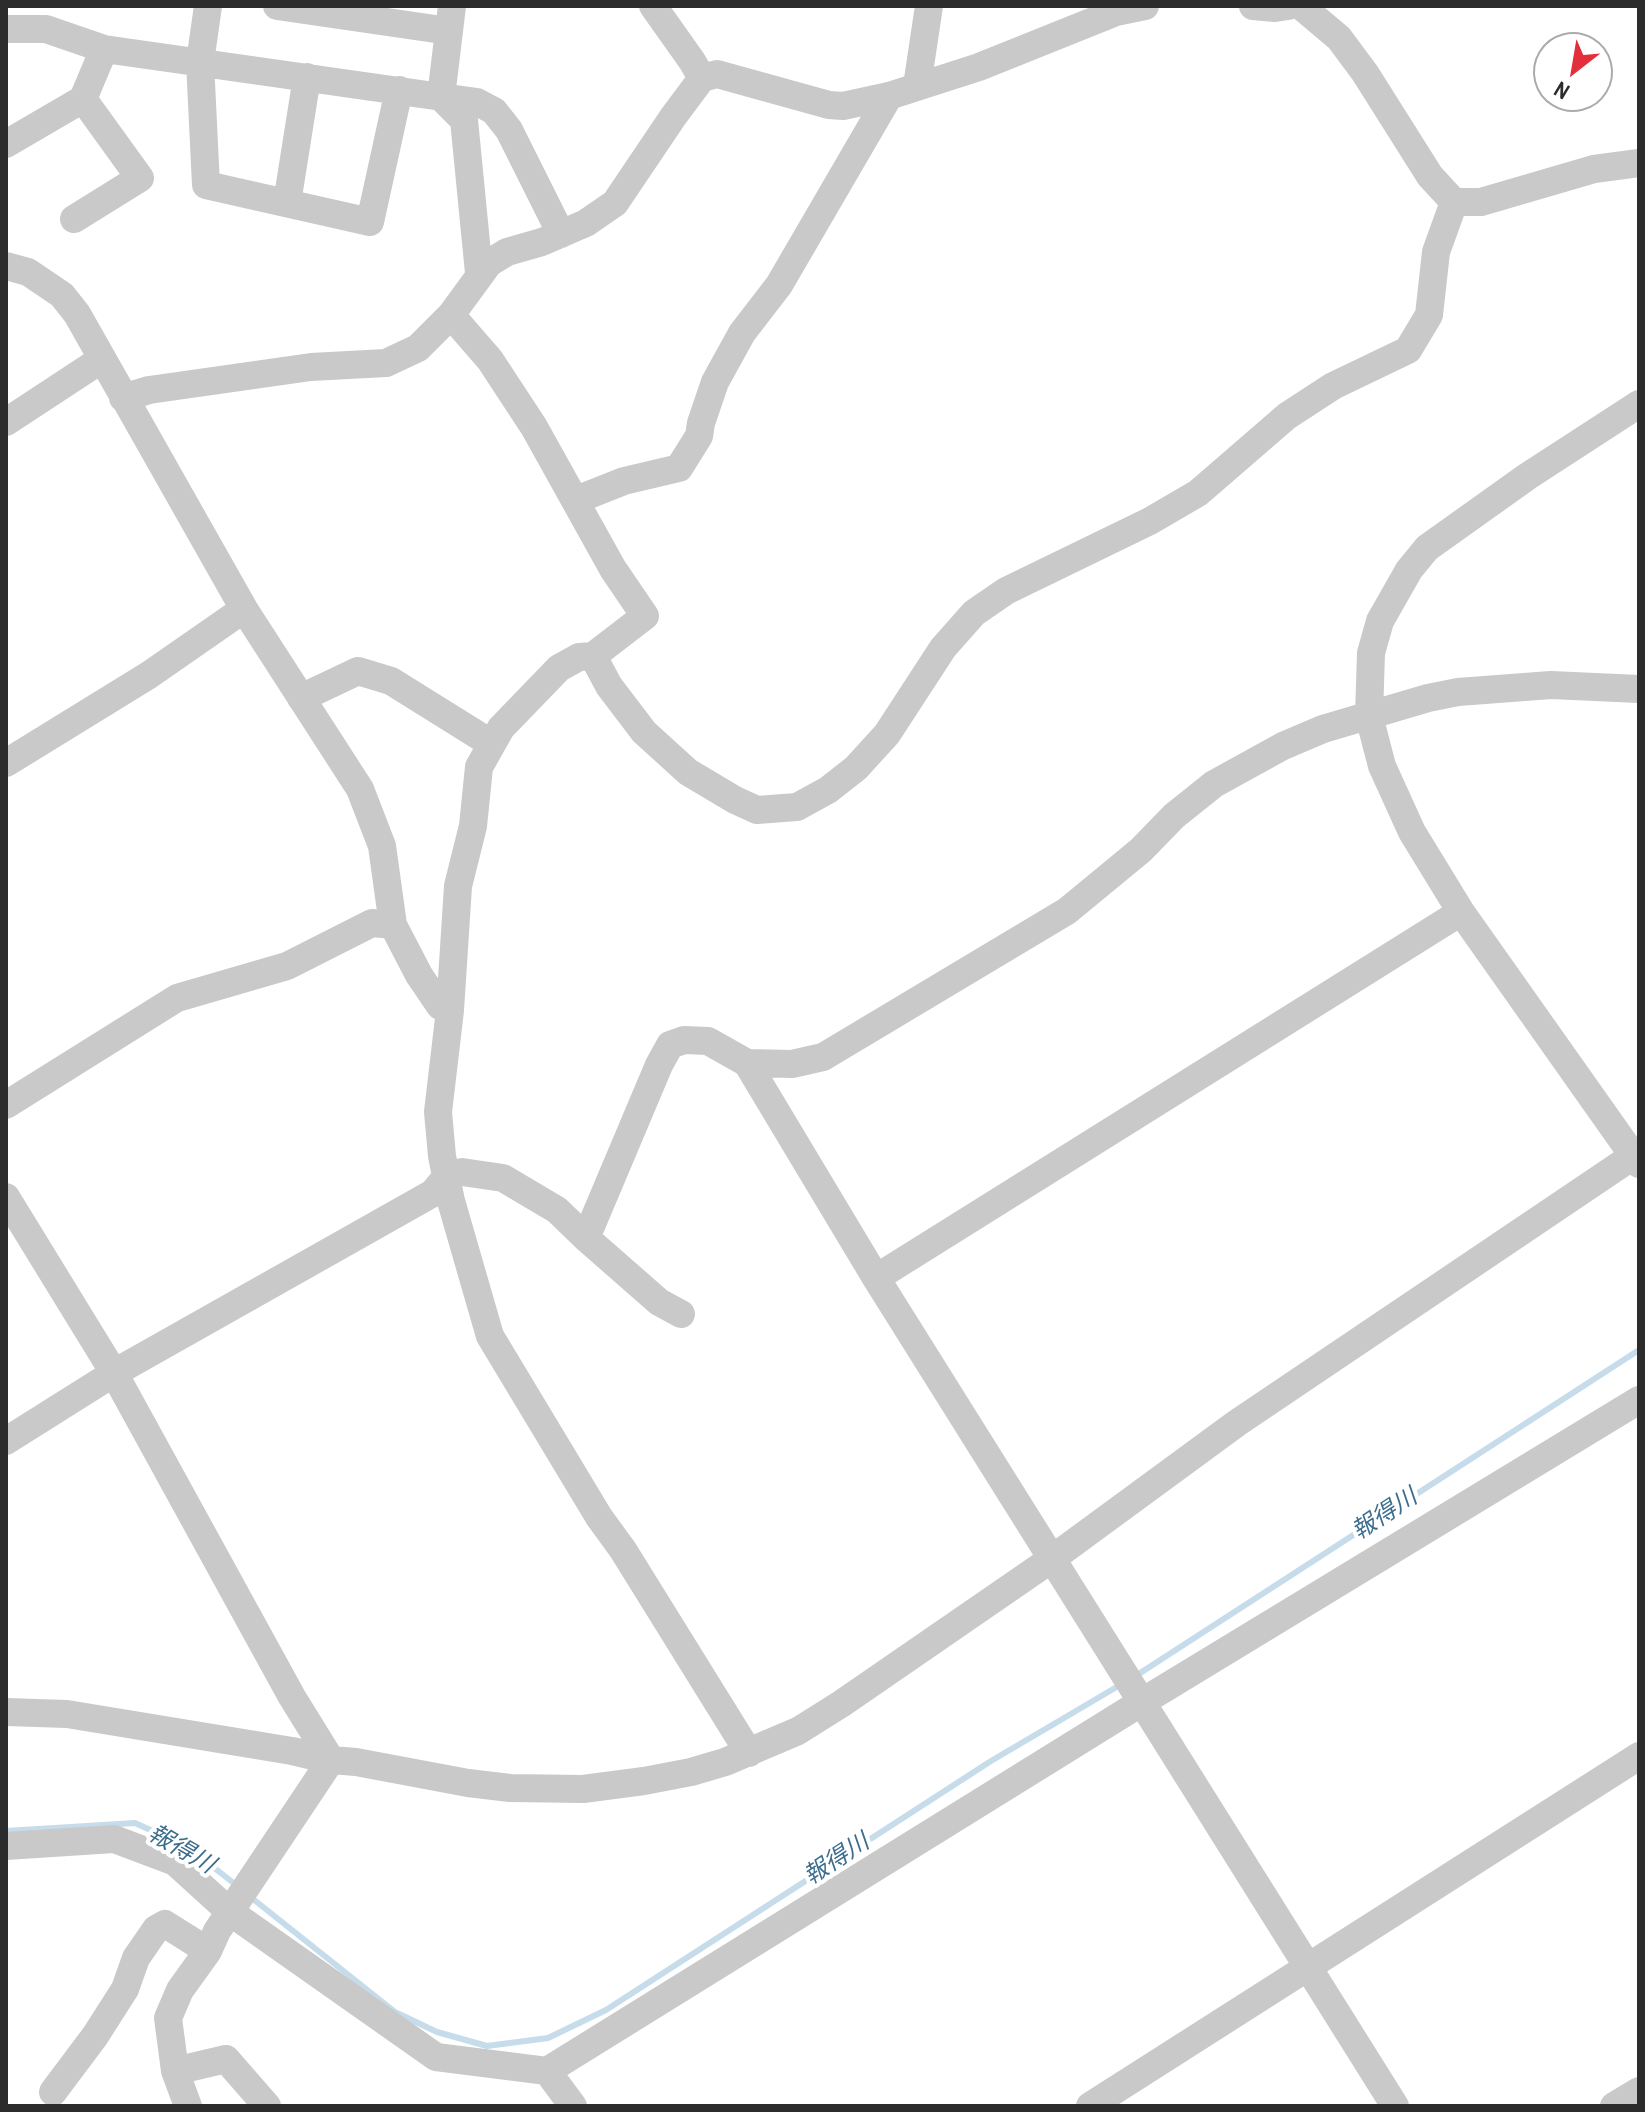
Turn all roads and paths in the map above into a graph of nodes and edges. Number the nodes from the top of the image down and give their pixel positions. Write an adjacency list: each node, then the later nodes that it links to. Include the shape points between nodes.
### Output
1 (11, 6): 10 (street)
2 (208, 6): 14 (street)
3 (277, 6): 11 (street)
4 (653, 6): 16 (street)
5 (929, 6): 17 (street)
6 (1145, 6): 17 (street)
7 (1253, 6): 8 (street)
8 (1288, 6)
9 (1301, 6): 24 (street, via 1339,38 1430,176)
10 (6, 14)
11 (451, 18): 20 (street)
12 (6, 29): 13 (street, via 46,29)
13 (104, 49): 14 (street); 21 (street)
14 (200, 62): 15 (street); 25 (street, via 206,185)
15 (307, 77): 18 (street); 25 (street)
16 (702, 78): 19 (street, via 717,74 829,105); 27 (street, via 615,203)
17 (917, 86): 19 (street)
18 (399, 90): 20 (street); 25 (street, via 370,222)
19 (889, 96): 35 (street, via 779,285 742,333 715,382 699,436 679,468)
20 (441, 97): 27 (street, via 477,102 494,111 509,130); 29 (street, via 464,120)
21 (83, 99): 22 (street); 26 (street, via 140,178)
22 (6, 144)
23 (1639, 163): 24 (street, via 1594,169 1481,202)
24 (1454, 202): 37 (street, via 1436,252 1429,315 1408,350 1333,386 1287,416 1198,493 1006,591 974,613 943,648 887,734 856,768 797,807 757,810 688,772 644,732)
25 (287, 203)
26 (74, 219)
27 (561, 234): 29 (street, via 507,252)
28 (6, 266): 31 (street, via 28,272 62,295)
29 (479, 273): 30 (street)
30 (451, 315): 32 (street, via 418,348 386,363 311,367); 35 (street, via 490,360)
31 (102, 359): 32 (street); 34 (street)
32 (123, 398): 36 (street)
33 (1639, 405): 40 (street, via 1427,548 1380,621 1371,653)
34 (6, 422)
35 (576, 500): 37 (street, via 645,616)
36 (244, 609): 39 (street); 42 (street)
37 (593, 656): 41 (street, via 559,668)
38 (1639, 689): 40 (street, via 1551,685 1458,692)
39 (301, 698): 41 (street, via 358,671 391,681); 44 (street, via 360,789 382,846)
40 (1369, 716): 43 (street, via 1382,766 1412,832); 46 (street, via 1283,746 1214,784 1067,911 823,1057 792,1064)
41 (492, 744): 45 (street, via 479,767 473,826 458,886)
42 (6, 763)
43 (1461, 912): 48 (street); 52 (street)
44 (393, 925): 45 (street, via 419,975 440,1006); 47 (street, via 372,923 287,966 177,998)
45 (450, 1010): 49 (street, via 438,1112)
46 (747, 1063): 51 (street, via 708,1041 670,1045); 52 (street)
47 (6, 1105)
48 (1637, 1157): 57 (street, via 1237,1423)
49 (447, 1176): 51 (street, via 462,1172 503,1178 557,1210); 54 (street, via 433,1193); 60 (street, via 490,1336)
50 (6, 1197): 54 (street)
51 (586, 1238): 53 (street, via 659,1302)
52 (876, 1278): 57 (street)
53 (681, 1314)
54 (114, 1373): 56 (street); 62 (street)
55 (1639, 1400): 58 (street)
56 (6, 1441)
57 (1053, 1558): 58 (street); 60 (street, via 841,1704)
58 (1138, 1697): 66 (street); 68 (street)
59 (6, 1712): 62 (street, via 67,1714)
60 (749, 1753): 62 (street, via 691,1772 583,1789 510,1788)
61 (1639, 1756): 66 (street)
62 (331, 1760): 64 (street)
63 (6, 1846): 64 (street, via 114,1839 175,1862)
64 (230, 1912): 65 (street); 68 (street, via 436,2057)
65 (208, 1951): 67 (street, via 180,1990 168,2018); 70 (street, via 165,1924 156,1929 136,1958 125,1989)
66 (1309, 1967): 74 (street); 75 (street)
67 (175, 2071): 71 (street); 72 (street, via 226,2059)
68 (547, 2071): 73 (street)
69 (1639, 2091): 76 (street)
70 (52, 2101)
71 (188, 2106)
72 (267, 2106)
73 (573, 2106)
74 (1090, 2106)
75 (1395, 2106)
76 (1614, 2106)

